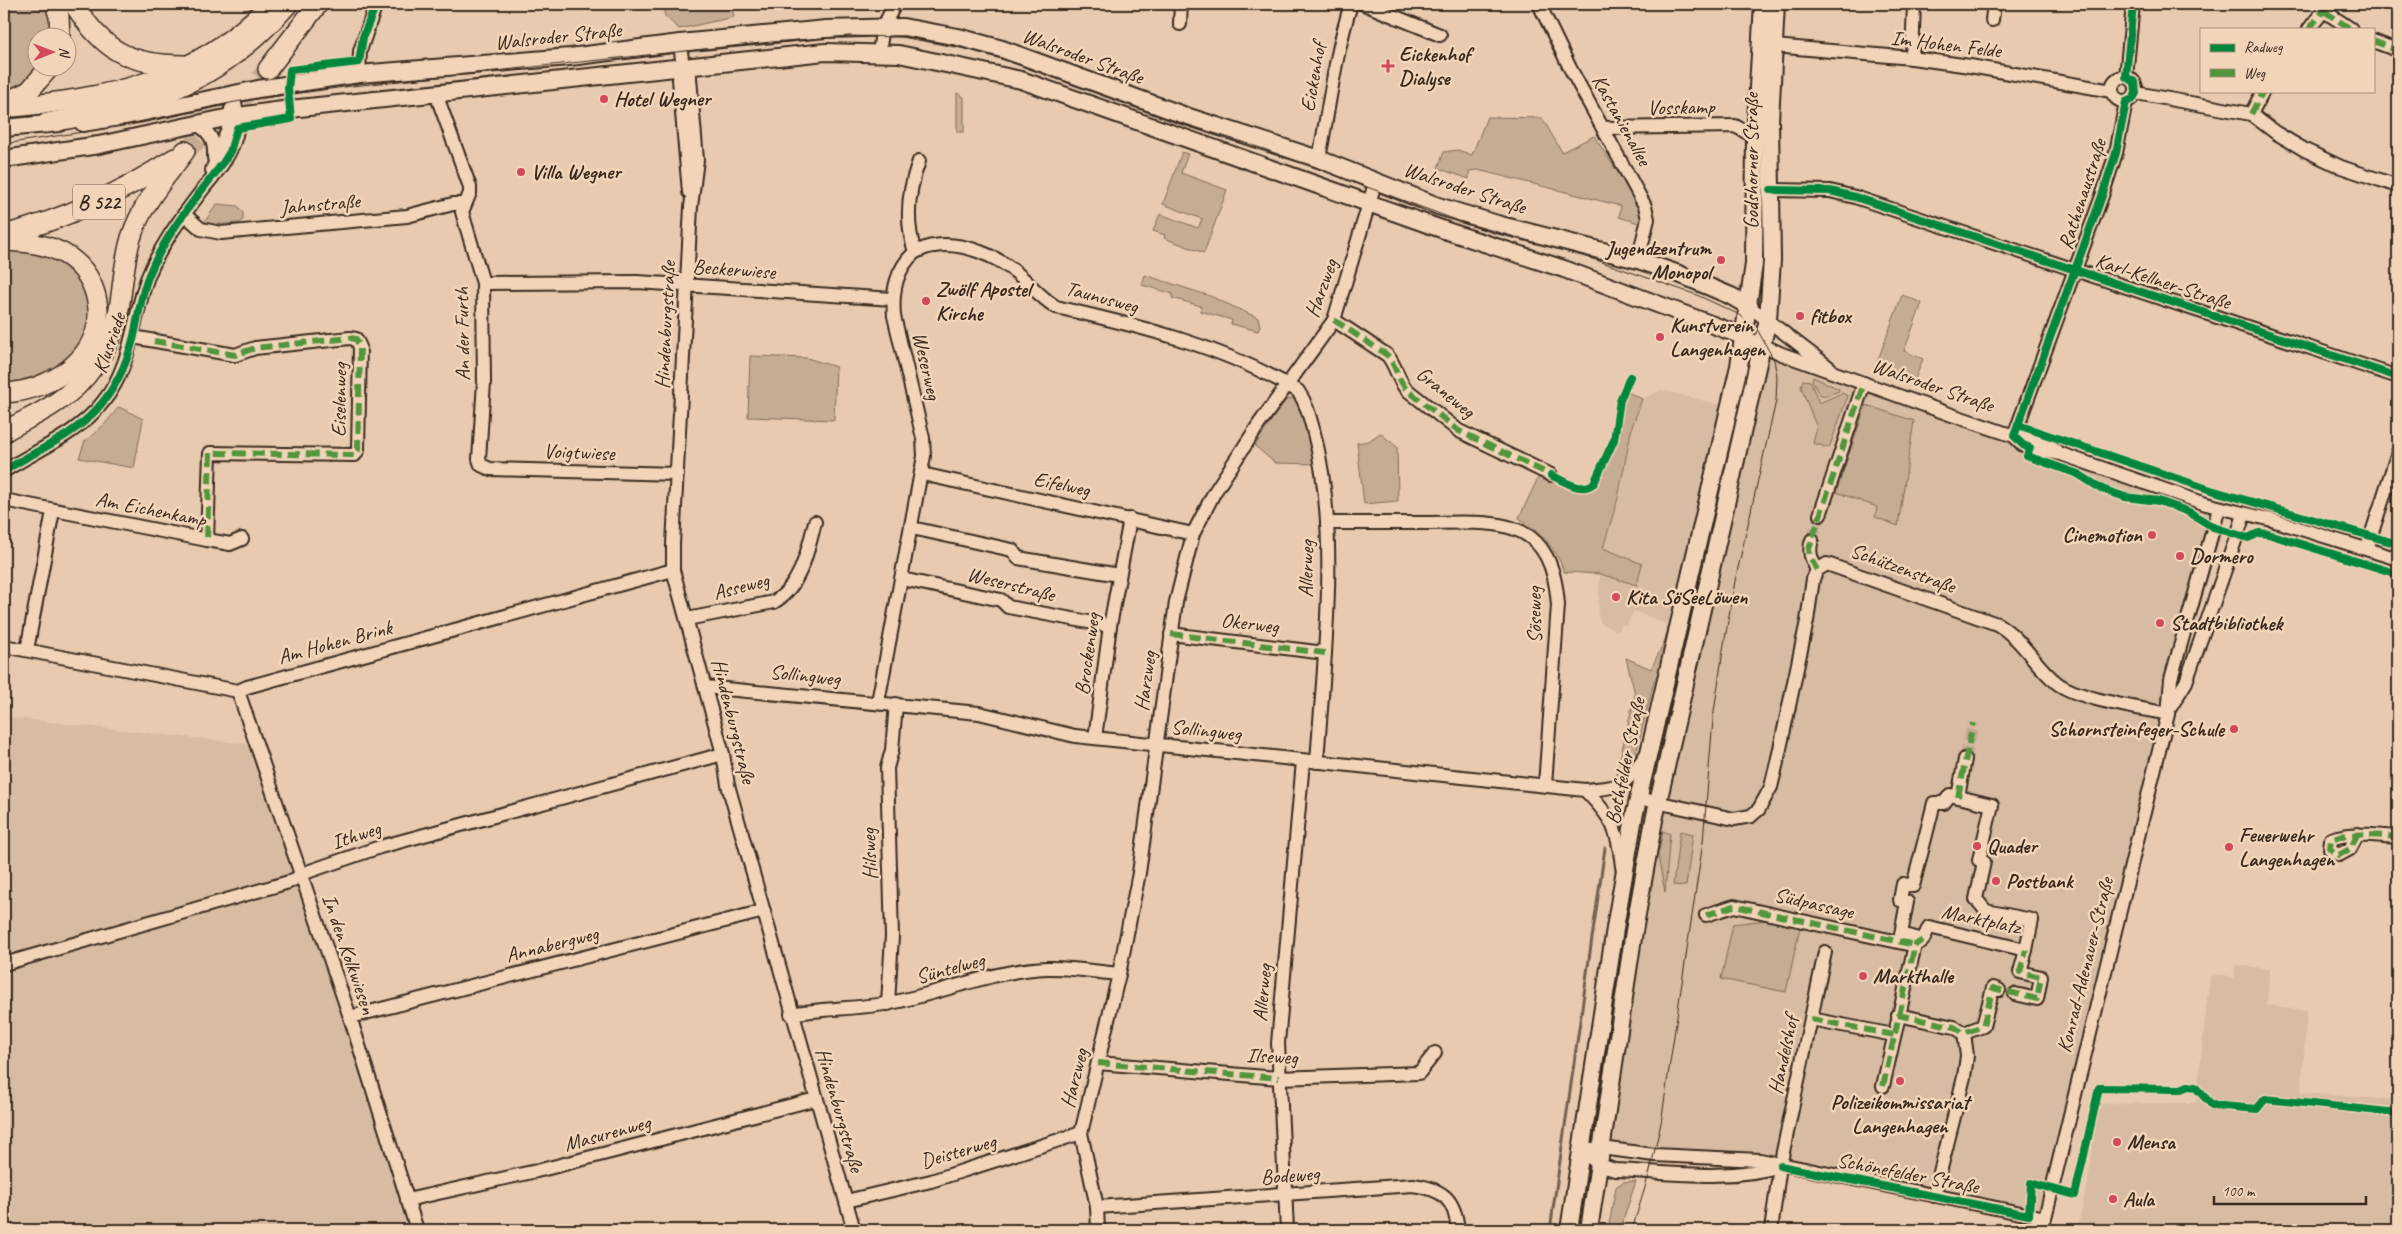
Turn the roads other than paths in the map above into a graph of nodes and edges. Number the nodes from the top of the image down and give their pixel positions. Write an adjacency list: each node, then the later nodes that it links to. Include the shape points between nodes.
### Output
1 (55, 4): 21 (highway)
2 (74, 4): 31 (highway, via 100,39 128,57 157,65)
3 (270, 4): 31 (highway, via 232,37)
4 (288, 4): 47 (highway, via 240,51 189,84 135,105)
5 (318, 4): 33 (highway)
6 (376, 4): 34 (street, via 360,51)
7 (895, 4): 20 (street)
8 (1181, 4): 19 (street)
9 (1351, 4): 53 (street, Eickenhof, via 1332,76)
10 (1364, 4): 24 (street)
11 (1539, 4): 50 (street, Kastanienallee)
12 (1764, 4): 51 (main road, Godshorner Straße)
13 (1776, 4): 27 (main road, Godshorner Straße)
14 (1914, 4): 30 (street)
15 (1994, 4): 18 (street)
16 (2133, 4): 35 (street)
17 (2326, 7): 22 (street); 23 (street)
18 (1992, 20)
19 (1180, 24)
20 (884, 27): 26 (main road, Walsroder Straße, via 826,29); 29 (street); 53 (main road, Walsroder Straße, via 930,31 1002,49 1183,115)
21 (60, 28)
22 (2310, 28)
23 (2350, 28)
24 (1440, 35)
25 (2374, 41): 28 (street)
26 (680, 43): 32 (street, Hindenburgstraße); 34 (main road, Walsroder Straße, via 570,57)
27 (1774, 46): 30 (street, Im Hohen Felde); 59 (main road, Godshorner Straße)
28 (2394, 50)
29 (879, 52): 32 (main road, Walsroder Straße, via 825,52); 60 (main road, Walsroder Straße, via 930,59 1021,80)
30 (1912, 58): 37 (street, Im Hohen Felde)
31 (190, 65): 44 (highway, via 112,94)
32 (684, 68): 38 (main road, Walsroder Straße); 69 (street, Hindenburgstraße, via 690,78 696,142)
33 (268, 69)
34 (359, 74): 41 (main road, Walsroder Straße)
35 (2126, 76): 37 (street, via 2115,80); 40 (street, via 2135,82)
36 (41, 78): 43 (highway, via 30,91)
37 (2112, 91): 42 (street, via 2117,99)
38 (438, 92): 46 (main road, Walsroder Straße); 61 (street, An der Furth, via 470,187)
39 (2262, 92): 45 (street)
40 (2136, 93): 42 (street); 45 (street)
41 (233, 94): 46 (street, Klusriede); 47 (main road, Walsroder Straße, via 77,124)
42 (2126, 102): 67 (street, Rathenaustraße, via 2116,153)
43 (4, 104)
44 (4, 108)
45 (2251, 114): 57 (street, via 2305,150 2341,167)
46 (234, 116): 48 (main road, Walsroder Straße); 55 (street, Klusriede); 58 (street, Klusriede, via 236,135 230,152)
47 (47, 123): 49 (main road, Walsroder Straße)
48 (196, 124): 52 (main road, Walsroder Straße, via 130,139); 55 (street, Klusriede, via 209,133 214,142)
49 (4, 128)
50 (1604, 128): 51 (street, Vosskamp, via 1735,126); 66 (street, Kastanienallee, via 1648,215)
51 (1755, 137): 71 (main road, Godshorner Straße, via 1754,264)
52 (4, 159)
53 (1319, 159): 56 (main road, Walsroder Straße)
54 (919, 161): 65 (street, via 908,211)
55 (214, 164): 58 (street, Klusriede)
56 (1376, 180): 60 (street, Harzweg); 66 (main road, Walsroder Straße, via 1467,215)
57 (2398, 186)
58 (204, 188): 62 (street, Klusriede)
59 (1771, 190): 67 (street, Karl-Kellner-Straße, via 1830,191 1854,197); 72 (main road, Godshorner Straße, via 1772,260)
60 (1368, 203): 73 (street, Harzweg); 75 (main road, Walsroder Straße, via 1571,271)
61 (464, 204): 62 (street, Jahnstraße, via 407,216 221,233 201,229); 68 (street, An der Furth, via 462,212)
62 (184, 214): 74 (street, Klusriede, via 164,244 147,279)
63 (4, 235): 82 (highway, B 522, via 63,217 111,196 185,151 146,203 138,220 126,259 113,330 95,364 73,390 56,403)
64 (4, 241): 81 (highway, via 38,244 72,258 92,284 99,316 92,344 74,366 46,383)
65 (915, 252): 70 (street, Weserweg, via 904,261); 80 (street, Taunusweg, via 935,245 991,256 1011,268 1056,307 1205,347)
66 (1638, 260): 71 (main road, Walsroder Straße, via 1710,286)
67 (2075, 271): 78 (street, Karl-Kellner-Straße); 83 (street, Rathenaustraße)
68 (483, 283): 69 (street, Beckerwiese, via 595,281); 85 (street, An der Furth, via 484,382 478,459)
69 (688, 286): 70 (street, Beckerwiese); 87 (street, Hindenburgstraße)
70 (893, 299): 88 (street, Weserweg, via 894,316 923,438)
71 (1750, 307): 72 (street, Walsroder Straße); 75 (main road, Bothfelder Straße)
72 (1768, 319): 76 (main road, Bothfelder Straße); 77 (street, Walsroder Straße)
73 (1334, 320): 80 (street, Harzweg); 89 (street, Graneweg, via 1387,355 1394,362 1406,389 1459,431)
74 (133, 337): 86 (street, Klusriede, via 121,372 93,413 68,433); 101 (street, Eiselenweg, via 235,355 255,348 350,338 356,340 360,347 356,455 210,453)
75 (1744, 337): 76 (street, Walsroder Straße); 122 (main road, Bothfelder Straße, via 1740,366)
76 (1763, 345): 77 (street, Walsroder Straße); 131 (main road, Bothfelder Straße)
77 (1838, 374): 79 (street, Walsroder Straße)
78 (2398, 377)
79 (1864, 383): 83 (street, Walsroder Straße); 93 (street)
80 (1288, 385): 97 (street, Allerweg, via 1305,401 1320,459); 99 (street, Harzweg, via 1229,467)
81 (4, 393)
82 (4, 432)
83 (2014, 436): 91 (street, Walsroder Straße, via 2022,446 2061,454)
84 (2398, 452): 103 (street)
85 (481, 465): 87 (street, Voigtwiese, via 490,469)
86 (4, 471)
87 (677, 474): 105 (street, Hindenburgstraße)
88 (922, 474): 95 (street, Eifelweg); 98 (street, Weserweg)
89 (1551, 475)
90 (4, 500): 92 (street, Am Eichenkamp)
91 (2219, 508): 94 (street, Walsroder Straße); 119 (street, Konrad-Adenauer-Straße, via 2170,679)
92 (53, 511): 101 (street, Am Eichenkamp); 113 (street)
93 (1820, 515)
94 (2244, 515): 103 (street, Walsroder Straße); 119 (street, Konrad-Adenauer-Straße, via 2186,682)
95 (1130, 519): 99 (street, Eifelweg); 107 (street, Brockenweg)
96 (815, 522): 109 (street, Asseweg, via 802,568 781,598)
97 (1327, 524): 114 (street, Allerweg); 127 (street, Söseweg, via 1490,522 1518,530 1540,547 1551,566 1558,605)
98 (912, 528): 107 (street, via 1012,550 1018,558); 108 (street, Weserweg)
99 (1193, 534): 111 (street, Harzweg)
100 (242, 539): 101 (street, Am Eichenkamp, via 230,544)
101 (206, 540)
102 (1812, 540): 106 (street, via 1810,557)
103 (2367, 548): 104 (street, Walsroder Straße)
104 (2398, 559)
105 (673, 570): 109 (street, Hindenburgstraße); 116 (street, Am Hohen Brink, via 311,668)
106 (1817, 570): 119 (street, Schützenstraße, via 1832,564 1997,624 2018,638 2047,674 2067,689); 131 (street, Schützenstraße, via 1778,758 1765,800 1751,816 1734,819)
107 (1119, 575): 110 (street, Brockenweg)
108 (902, 579): 110 (street, Weserstraße, via 1001,600 1008,606); 117 (street, Weserweg)
109 (687, 619): 115 (street, Hindenburgstraße)
110 (1110, 626): 120 (street, Brockenweg)
111 (1171, 634): 114 (street, Okerweg); 121 (street, Harzweg)
112 (4, 646): 113 (street)
113 (27, 650): 116 (street)
114 (1325, 652): 126 (street, Allerweg)
115 (706, 687): 117 (street, Sollingweg); 123 (street, Hindenburgstraße)
116 (238, 691): 134 (street, In den Kolkwiesen)
117 (878, 702): 118 (street, Sollingweg)
118 (896, 704): 120 (street, Sollingweg, via 979,713 1033,728); 145 (street, Hilsweg, via 887,768 892,936)
119 (2168, 712): 169 (street, Konrad-Adenauer-Straße)
120 (1095, 738): 121 (street, Sollingweg)
121 (1156, 745): 125 (street, Sollingweg); 142 (street, Harzweg, via 1140,873)
122 (1648, 751): 128 (street, Sollingweg, via 1628,780 1612,788); 130 (main road, Bothfelder Straße)
123 (723, 754): 134 (street, Ithweg, via 380,847); 136 (street, Hindenburgstraße, via 728,784)
124 (1965, 760): 129 (street)
125 (1303, 761): 126 (street, Sollingweg); 154 (street, Allerweg, via 1278,1043)
126 (1317, 762): 127 (street, Sollingweg)
127 (1545, 785): 128 (street, Sollingweg)
128 (1584, 790): 135 (street, via 1605,811 1615,829)
129 (1958, 797): 138 (street, Marktplatz, via 1950,795 1944,803 1934,803 1913,886 1903,884 1900,900 1907,902 1901,934); 139 (street, Marktplatz, via 1992,805 1979,860 1984,862 1976,899 1986,911 2032,920)
130 (1638, 798): 131 (street, Schützenstraße); 135 (main road, Bothfelder Straße)
131 (1658, 802): 158 (main road, Bothfelder Straße, via 1634,931)
132 (2358, 834): 133 (street)
133 (2398, 837)
134 (301, 876): 141 (street, Ithweg); 148 (street, In den Kolkwiesen)
135 (1623, 877): 159 (main road, Bothfelder Straße)
136 (764, 911): 146 (street, Hindenburgstraße); 148 (street, Annabergweg)
137 (1706, 915): 138 (street, Südpassage, via 1734,906)
138 (1919, 943): 139 (street, Marktplatz, via 1929,927); 147 (street)
139 (2026, 950): 144 (street, via 2020,972 2041,977 2037,998)
140 (1825, 952): 149 (street, Handelshof)
141 (4, 964)
142 (1120, 974): 145 (street, Süntelweg, via 1048,968 1024,970); 153 (street, Harzweg)
143 (1999, 990): 150 (street, via 1993,988 1983,1026)
144 (2015, 994)
145 (888, 1004): 146 (street, Süntelweg)
146 (791, 1014): 156 (street, Hindenburgstraße)
147 (1898, 1015): 150 (street, via 1954,1027); 151 (street)
148 (350, 1017): 166 (street, In den Kolkwiesen)
149 (1811, 1019): 151 (street); 162 (street, Handelshof)
150 (1964, 1033): 165 (street, via 1967,1056 1964,1078)
151 (1894, 1035): 155 (street)
152 (1435, 1053): 154 (street, Ilseweg, via 1419,1073)
153 (1098, 1063): 154 (street, Ilseweg); 157 (street, Harzweg)
154 (1279, 1078): 164 (street, Allerweg)
155 (1883, 1086)
156 (816, 1099): 166 (street, Masurenweg, via 541,1170); 167 (street, Hindenburgstraße)
157 (1080, 1133): 167 (street, Deisterweg, via 931,1181); 168 (street, Harzweg)
158 (1602, 1148): 159 (street, Schönefelder Straße); 160 (street, Schönefelder Straße); 161 (main road, Bothfelder Straße)
159 (1581, 1150): 161 (street, Schönefelder Straße); 177 (main road, Bothfelder Straße)
160 (1676, 1156): 162 (street, Schönefelder Straße, via 1760,1160); 163 (street)
161 (1599, 1165): 163 (street, Schönefelder Straße, via 1615,1170); 178 (main road, Bothfelder Straße)
162 (1780, 1166): 163 (street, Schönefelder Straße, via 1743,1174); 165 (street, Schönefelder Straße); 179 (street, Handelshof)
163 (1687, 1173)
164 (1285, 1196): 168 (street, Bodeweg); 175 (street, Allerweg); 176 (street, Bodeweg, via 1413,1185 1430,1187 1444,1194 1452,1206)
165 (1934, 1196): 169 (street, Schönefelder Straße)
166 (407, 1200): 172 (street, In den Kolkwiesen)
167 (846, 1202): 173 (street, Hindenburgstraße)
168 (1098, 1207): 174 (street, Harzweg)
169 (2043, 1224)
170 (4, 1226): 171 (street)
171 (6, 1230)
172 (417, 1230)
173 (854, 1230)
174 (1098, 1230)
175 (1287, 1230)
176 (1458, 1230)
177 (1569, 1230)
178 (1589, 1230)
179 (1771, 1230)

